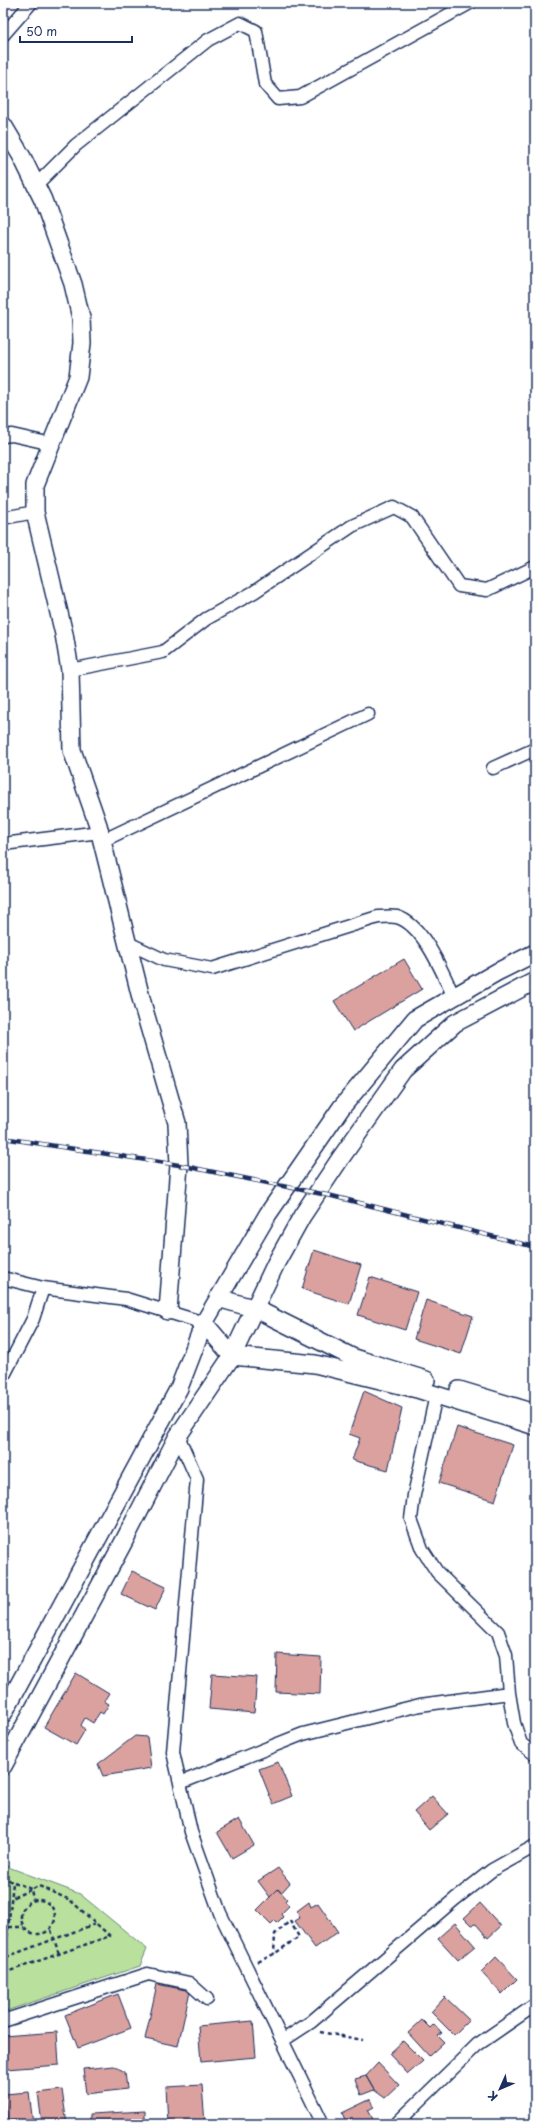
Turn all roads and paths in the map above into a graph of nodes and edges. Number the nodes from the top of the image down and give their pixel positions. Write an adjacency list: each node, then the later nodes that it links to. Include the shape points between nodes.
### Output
1 (31, 3): 3 (street)
2 (470, 3): 5 (street, via 300,97 278,100 265,84 256,31 240,23 202,44 76,145)
3 (3, 35)
4 (3, 126): 5 (main road)
5 (36, 185): 7 (main road, via 73,284 81,318 82,343 78,377)
6 (3, 436): 7 (street)
7 (52, 444): 8 (main road, via 36,485)
8 (36, 512): 9 (street); 11 (main road)
9 (3, 518)
10 (535, 567): 11 (street, via 487,590 459,586 412,518 394,507 352,526 254,592 206,619 163,652)
11 (70, 670): 15 (main road, via 72,750)
12 (368, 714): 15 (street)
13 (535, 749): 14 (street)
14 (493, 768)
15 (101, 837): 16 (street); 17 (main road)
16 (3, 844)
17 (128, 943): 20 (street, via 164,960 212,969 378,917 397,917 414,929 431,949); 25 (main road, via 142,1006 177,1123 179,1165)
18 (535, 953): 20 (main road)
19 (535, 981): 24 (main road, via 455,1023 403,1070 302,1216 276,1263)
20 (454, 997): 23 (main road, via 415,1019 341,1108 268,1214)
21 (3, 1278): 22 (street)
22 (43, 1288): 25 (street, via 126,1299); 28 (street, via 33,1319)
23 (218, 1298): 24 (main road); 26 (main road)
24 (256, 1309): 27 (main road); 30 (main road, via 354,1358)
25 (168, 1311): 26 (street)
26 (204, 1323): 27 (main road); 34 (main road, via 179,1388)
27 (232, 1356): 29 (main road, via 315,1364); 32 (main road)
28 (3, 1377)
29 (436, 1395): 31 (main road); 33 (street, via 411,1519 422,1548 437,1572 498,1632 506,1656)
30 (535, 1413)
31 (535, 1426)
32 (178, 1436): 36 (main road); 37 (street, via 197,1479 174,1752)
33 (509, 1692): 35 (street, via 514,1723 521,1744); 37 (street, via 420,1705 303,1734)
34 (3, 1714)
35 (535, 1754)
36 (3, 1766)
37 (180, 1783): 52 (street, via 194,1839 220,1913)
38 (535, 1846): 57 (street, via 492,1870)
39 (3, 1875): 40 (path)
40 (11, 1881): 41 (path); 42 (path)
41 (31, 1889): 42 (path); 43 (path); 44 (path, via 39,1886 70,1900)
42 (12, 1898): 45 (path)
43 (33, 1900): 46 (path, via 21,1912); 47 (path, via 45,1901 53,1909 56,1920)
44 (96, 1924): 48 (path); 49 (path, via 110,1936)
45 (9, 1927): 46 (path); 51 (path)
46 (24, 1927): 47 (path, via 35,1934)
47 (51, 1930): 48 (path)
48 (54, 1939): 49 (path); 51 (path)
49 (59, 1954): 53 (path)
50 (274, 1954): 50 (path, via 299,1937 290,1921 275,1934); 52 (path)
51 (6, 1957): 53 (path)
52 (246, 1968): 59 (street)
53 (4, 1974)
54 (207, 1999): 56 (street, via 189,1984 148,1974)
55 (535, 2005): 61 (street, via 477,2045)
56 (3, 2021)
57 (302, 2028): 58 (path); 59 (street)
58 (363, 2040)
59 (282, 2041): 60 (street)
60 (323, 2124)
61 (396, 2124)

